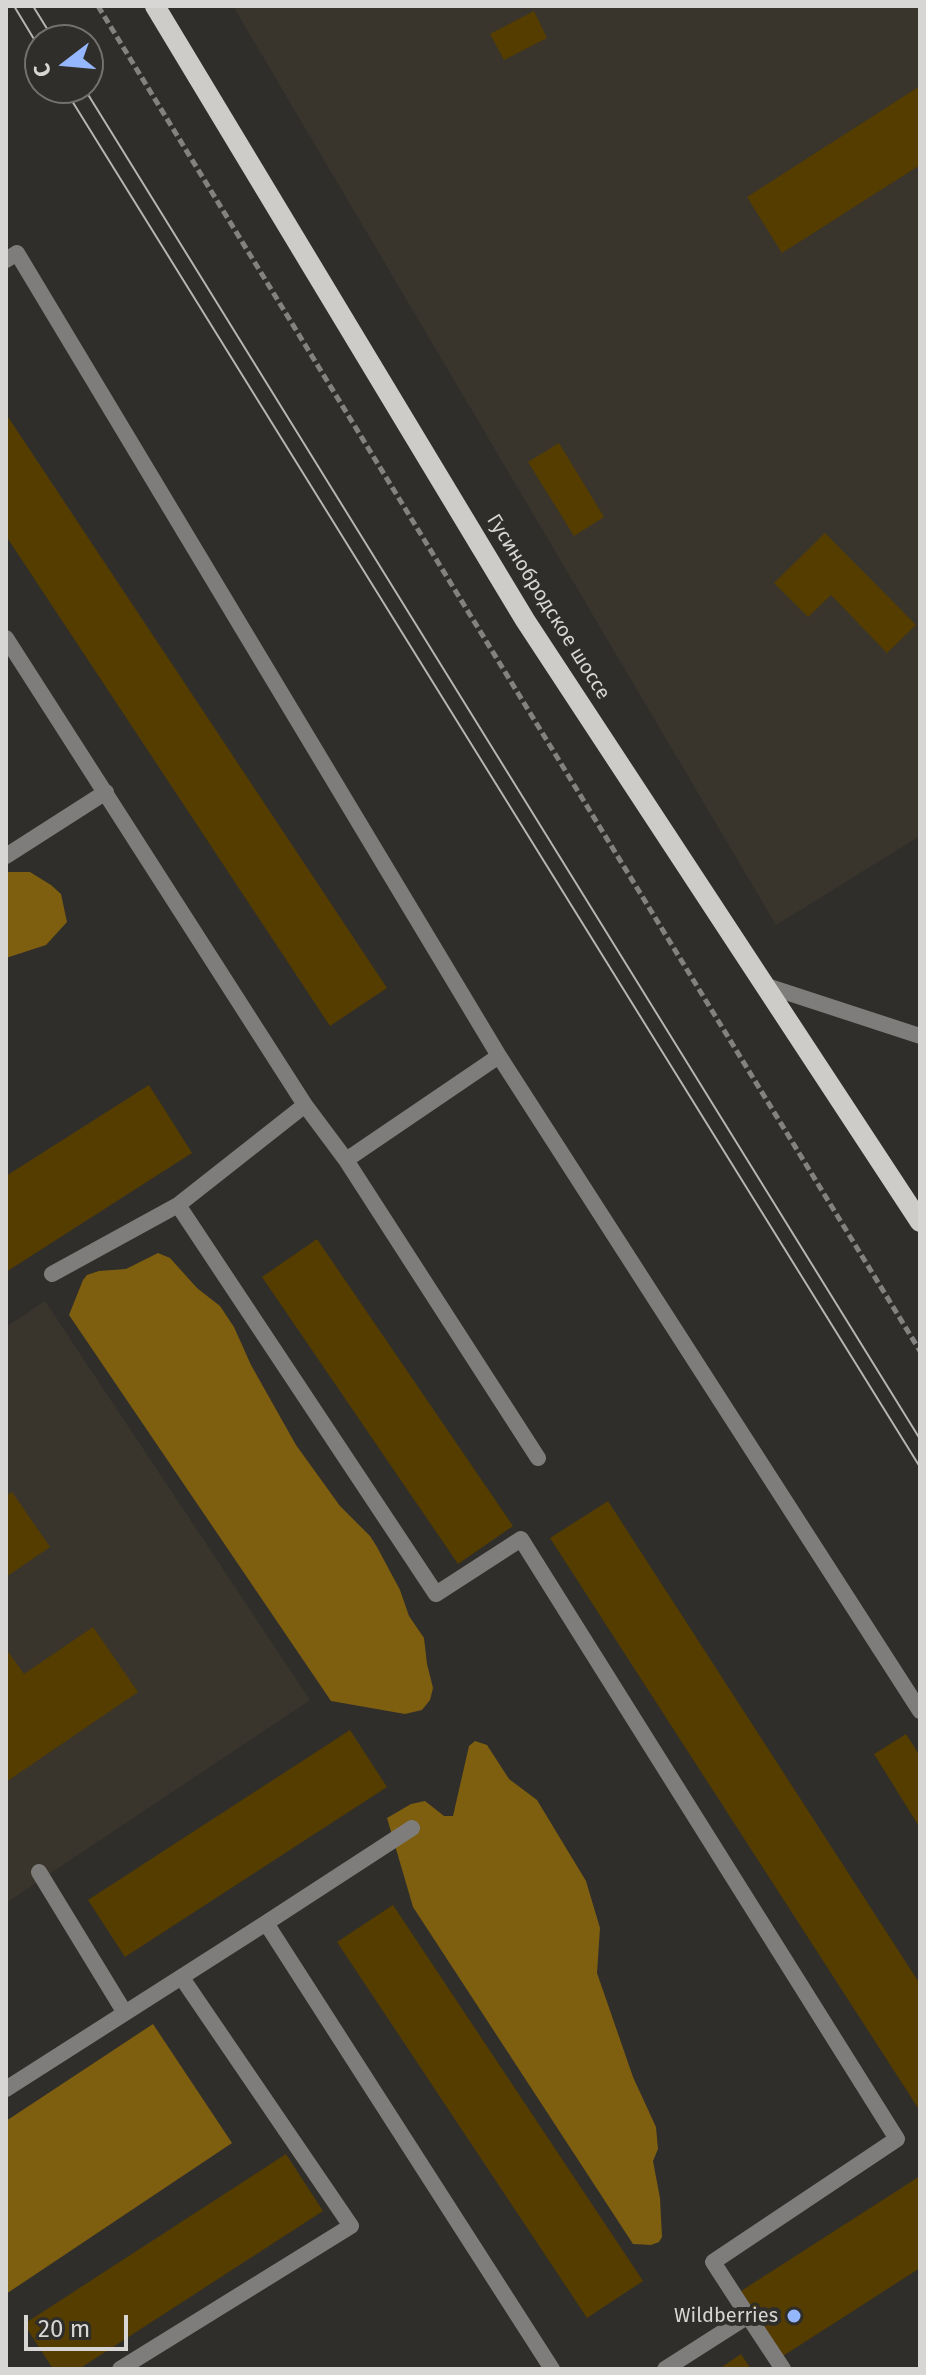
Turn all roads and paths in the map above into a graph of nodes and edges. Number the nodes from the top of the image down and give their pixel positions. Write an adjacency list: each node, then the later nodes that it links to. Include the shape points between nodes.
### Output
1 (98, 6): 15 (path)
2 (155, 6): 7 (main road, Гусинобродское шоссе, via 525,620)
3 (6, 260): 9 (lane, via 17,253)
4 (6, 638): 5 (lane)
5 (106, 792): 6 (lane); 10 (lane)
6 (6, 856)
7 (764, 985): 8 (lane); 13 (main road, Гусинобродское шоссе)
8 (920, 1036)
9 (499, 1056): 11 (lane); 17 (lane)
10 (305, 1105): 11 (lane); 12 (lane)
11 (346, 1160): 16 (lane)
12 (178, 1205): 14 (lane); 24 (lane, via 436,1594 521,1539 897,2139 713,2262)
13 (920, 1222)
14 (52, 1274)
15 (920, 1351)
16 (538, 1458)
17 (920, 1711)
18 (412, 1828): 20 (lane)
19 (39, 1872): 22 (lane)
20 (266, 1923): 21 (lane); 26 (lane)
21 (182, 1978): 22 (lane); 25 (lane, via 351,2226)
22 (125, 2013): 23 (lane)
23 (6, 2089)
24 (748, 2316): 27 (lane); 28 (lane)
25 (120, 2369)
26 (552, 2369)
27 (665, 2369)
28 (783, 2369)

